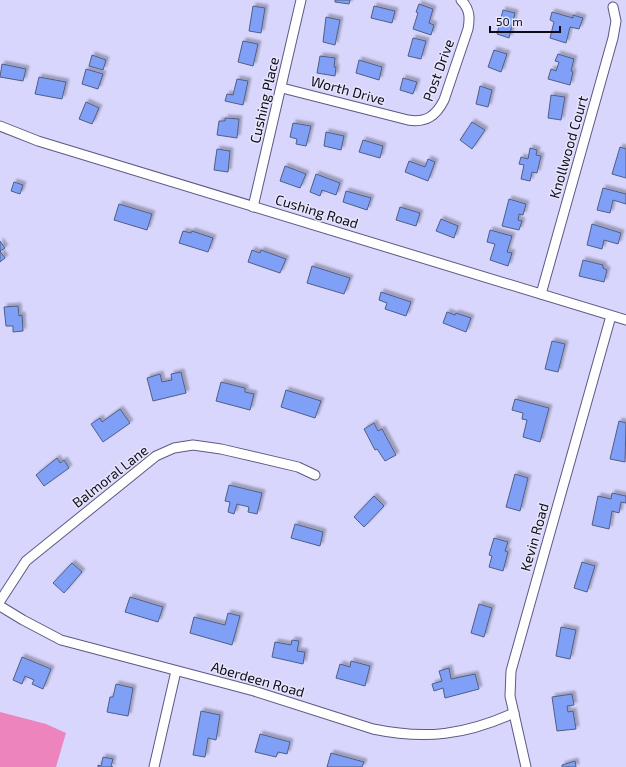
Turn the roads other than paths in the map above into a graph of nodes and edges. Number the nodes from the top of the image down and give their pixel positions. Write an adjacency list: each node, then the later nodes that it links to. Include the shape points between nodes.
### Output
1 (301, 0): 4 (street, Cushing Place)
2 (461, 0): 5 (street, Post Drive, via 470,19 444,100 439,110 427,119)
3 (613, 6): 8 (street, Knollwood Court, via 616,21 613,38)
4 (282, 88): 5 (street, Worth Drive); 7 (street, Cushing Place)
5 (408, 120)
6 (0, 126): 7 (street, Cushing Road, via 38,141)
7 (253, 207): 8 (street, Cushing Road)
8 (541, 294): 9 (street, Cushing Road)
9 (611, 316): 10 (street, Cushing Road); 15 (street, Kevin Road, via 511,671 510,696)
10 (626, 320)
11 (315, 475): 12 (street, Balmoral Lane, via 298,467 221,449 193,445 174,448 156,456 26,561)
12 (0, 601)
13 (0, 606): 14 (street, Aberdeen Road, via 61,640)
14 (176, 671): 15 (street, Aberdeen Road, via 254,691 373,729 394,733 456,733 495,722); 16 (street)
15 (514, 713): 17 (street, Kevin Road)
16 (154, 767)
17 (526, 767)

